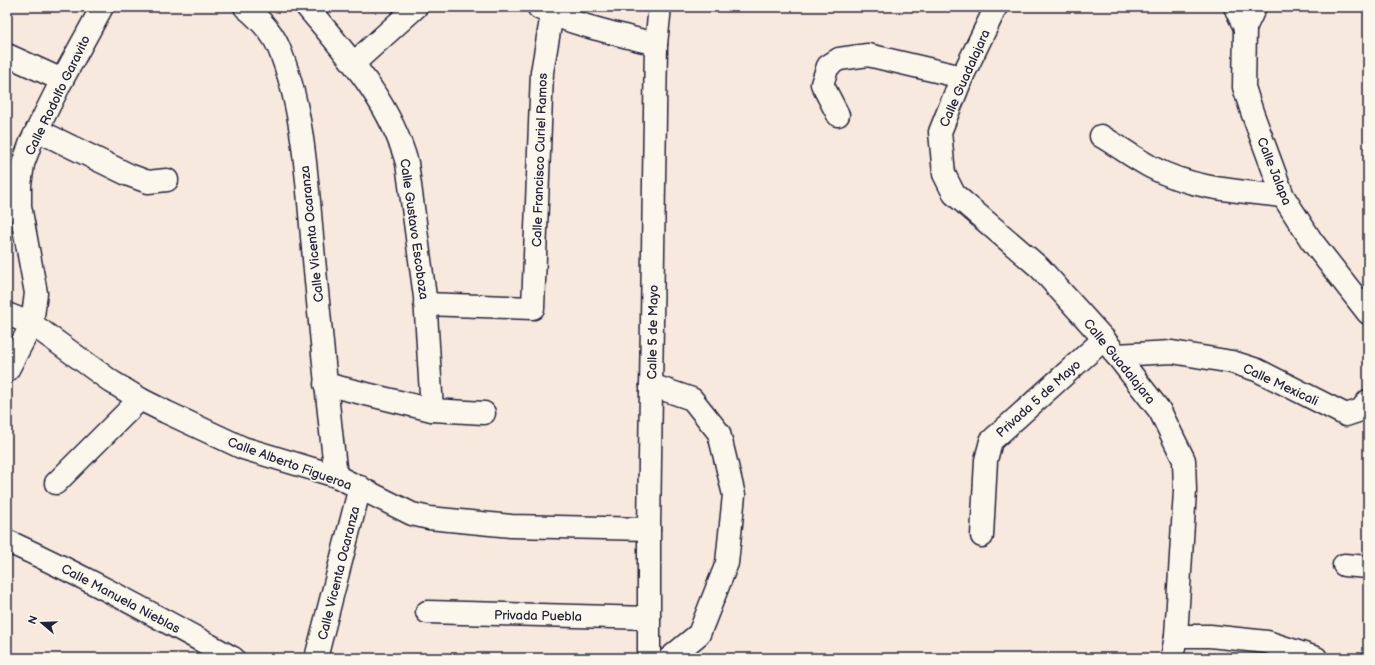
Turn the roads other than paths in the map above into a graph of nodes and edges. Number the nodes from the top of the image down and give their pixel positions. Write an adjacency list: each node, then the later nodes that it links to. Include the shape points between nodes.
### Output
1 (102, 7): 15 (street, Calle Rodolfo Garavito)
2 (245, 7): 27 (street, Calle Vicenta Ocaranza, via 261,20 277,44 289,77 307,180)
3 (307, 7): 13 (street, Calle Gustavo Escoboza)
4 (416, 7): 13 (street)
5 (660, 7): 11 (street, Calle 5 de Mayo)
6 (996, 7): 14 (street, Calle Guadalajara)
7 (1235, 7): 10 (street, Calle Jalapa)
8 (1255, 7): 10 (street)
9 (545, 10): 11 (street, via 589,26); 21 (street, Calle Francisco Curiel Ramos, via 533,308)
10 (1245, 28): 20 (street, Calle Jalapa, via 1244,87)
11 (656, 44): 28 (street, Calle 5 de Mayo)
12 (7, 55): 15 (street)
13 (354, 63): 21 (street, Calle Gustavo Escoboza, via 379,99 402,145 407,163)
14 (962, 77): 16 (street, via 868,55 839,60 828,66 822,84); 25 (street, Calle Guadalajara, via 940,132 944,174 954,194 1040,268)
15 (62, 80): 17 (street, Calle Rodolfo Garavito)
16 (838, 115)
17 (37, 130): 19 (street, via 129,175 148,182); 24 (street, Calle Rodolfo Garavito, via 23,164 20,185 20,206 36,293)
18 (1101, 136): 20 (street, via 1152,167 1195,184)
19 (167, 180)
20 (1283, 196): 23 (street, Calle Jalapa, via 1311,240)
21 (425, 304): 31 (street, Calle Gustavo Escoboza)
22 (7, 314): 24 (street, Calle Alberto Figueroa)
23 (1368, 314)
24 (32, 324): 26 (street, Calle Rodolfo Garavito); 29 (street, Calle Alberto Figueroa, via 112,382)
25 (1110, 347): 30 (street, Calle Mexicali, via 1172,352 1232,362 1257,370 1346,415 1360,410); 37 (street, Privada 5 de Mayo, via 990,441 986,460); 43 (street, Calle Guadalajara, via 1160,411 1184,460 1185,491)
26 (7, 371)
27 (325, 384): 31 (street); 33 (street, Calle Vicenta Ocaranza)
28 (651, 385): 36 (street, Calle 5 de Mayo); 47 (street, via 692,399 719,432 734,495 727,563 699,634)
29 (140, 399): 33 (street, Calle Alberto Figueroa, via 244,448); 34 (street)
30 (1368, 401)
31 (432, 410): 32 (street)
32 (484, 413)
33 (336, 476): 35 (street, Calle Alberto Figueroa)
34 (56, 483)
35 (360, 488): 36 (street, Calle Alberto Figueroa, via 412,514 429,518 511,526); 45 (street, Calle Vicenta Ocaranza)
36 (649, 529): 42 (street, Calle 5 de Mayo)
37 (982, 536)
38 (7, 541): 44 (street, Calle Manuela Nieblas, via 132,602)
39 (1344, 565): 40 (street)
40 (1368, 567)
41 (427, 612): 42 (street, Privada Puebla)
42 (649, 618): 46 (street, Calle 5 de Mayo)
43 (1176, 636): 48 (street, Calle Guadalajara); 49 (street, via 1210,636 1267,642)
44 (233, 658)
45 (316, 658)
46 (649, 658)
47 (670, 658)
48 (1172, 658)
49 (1316, 658)

